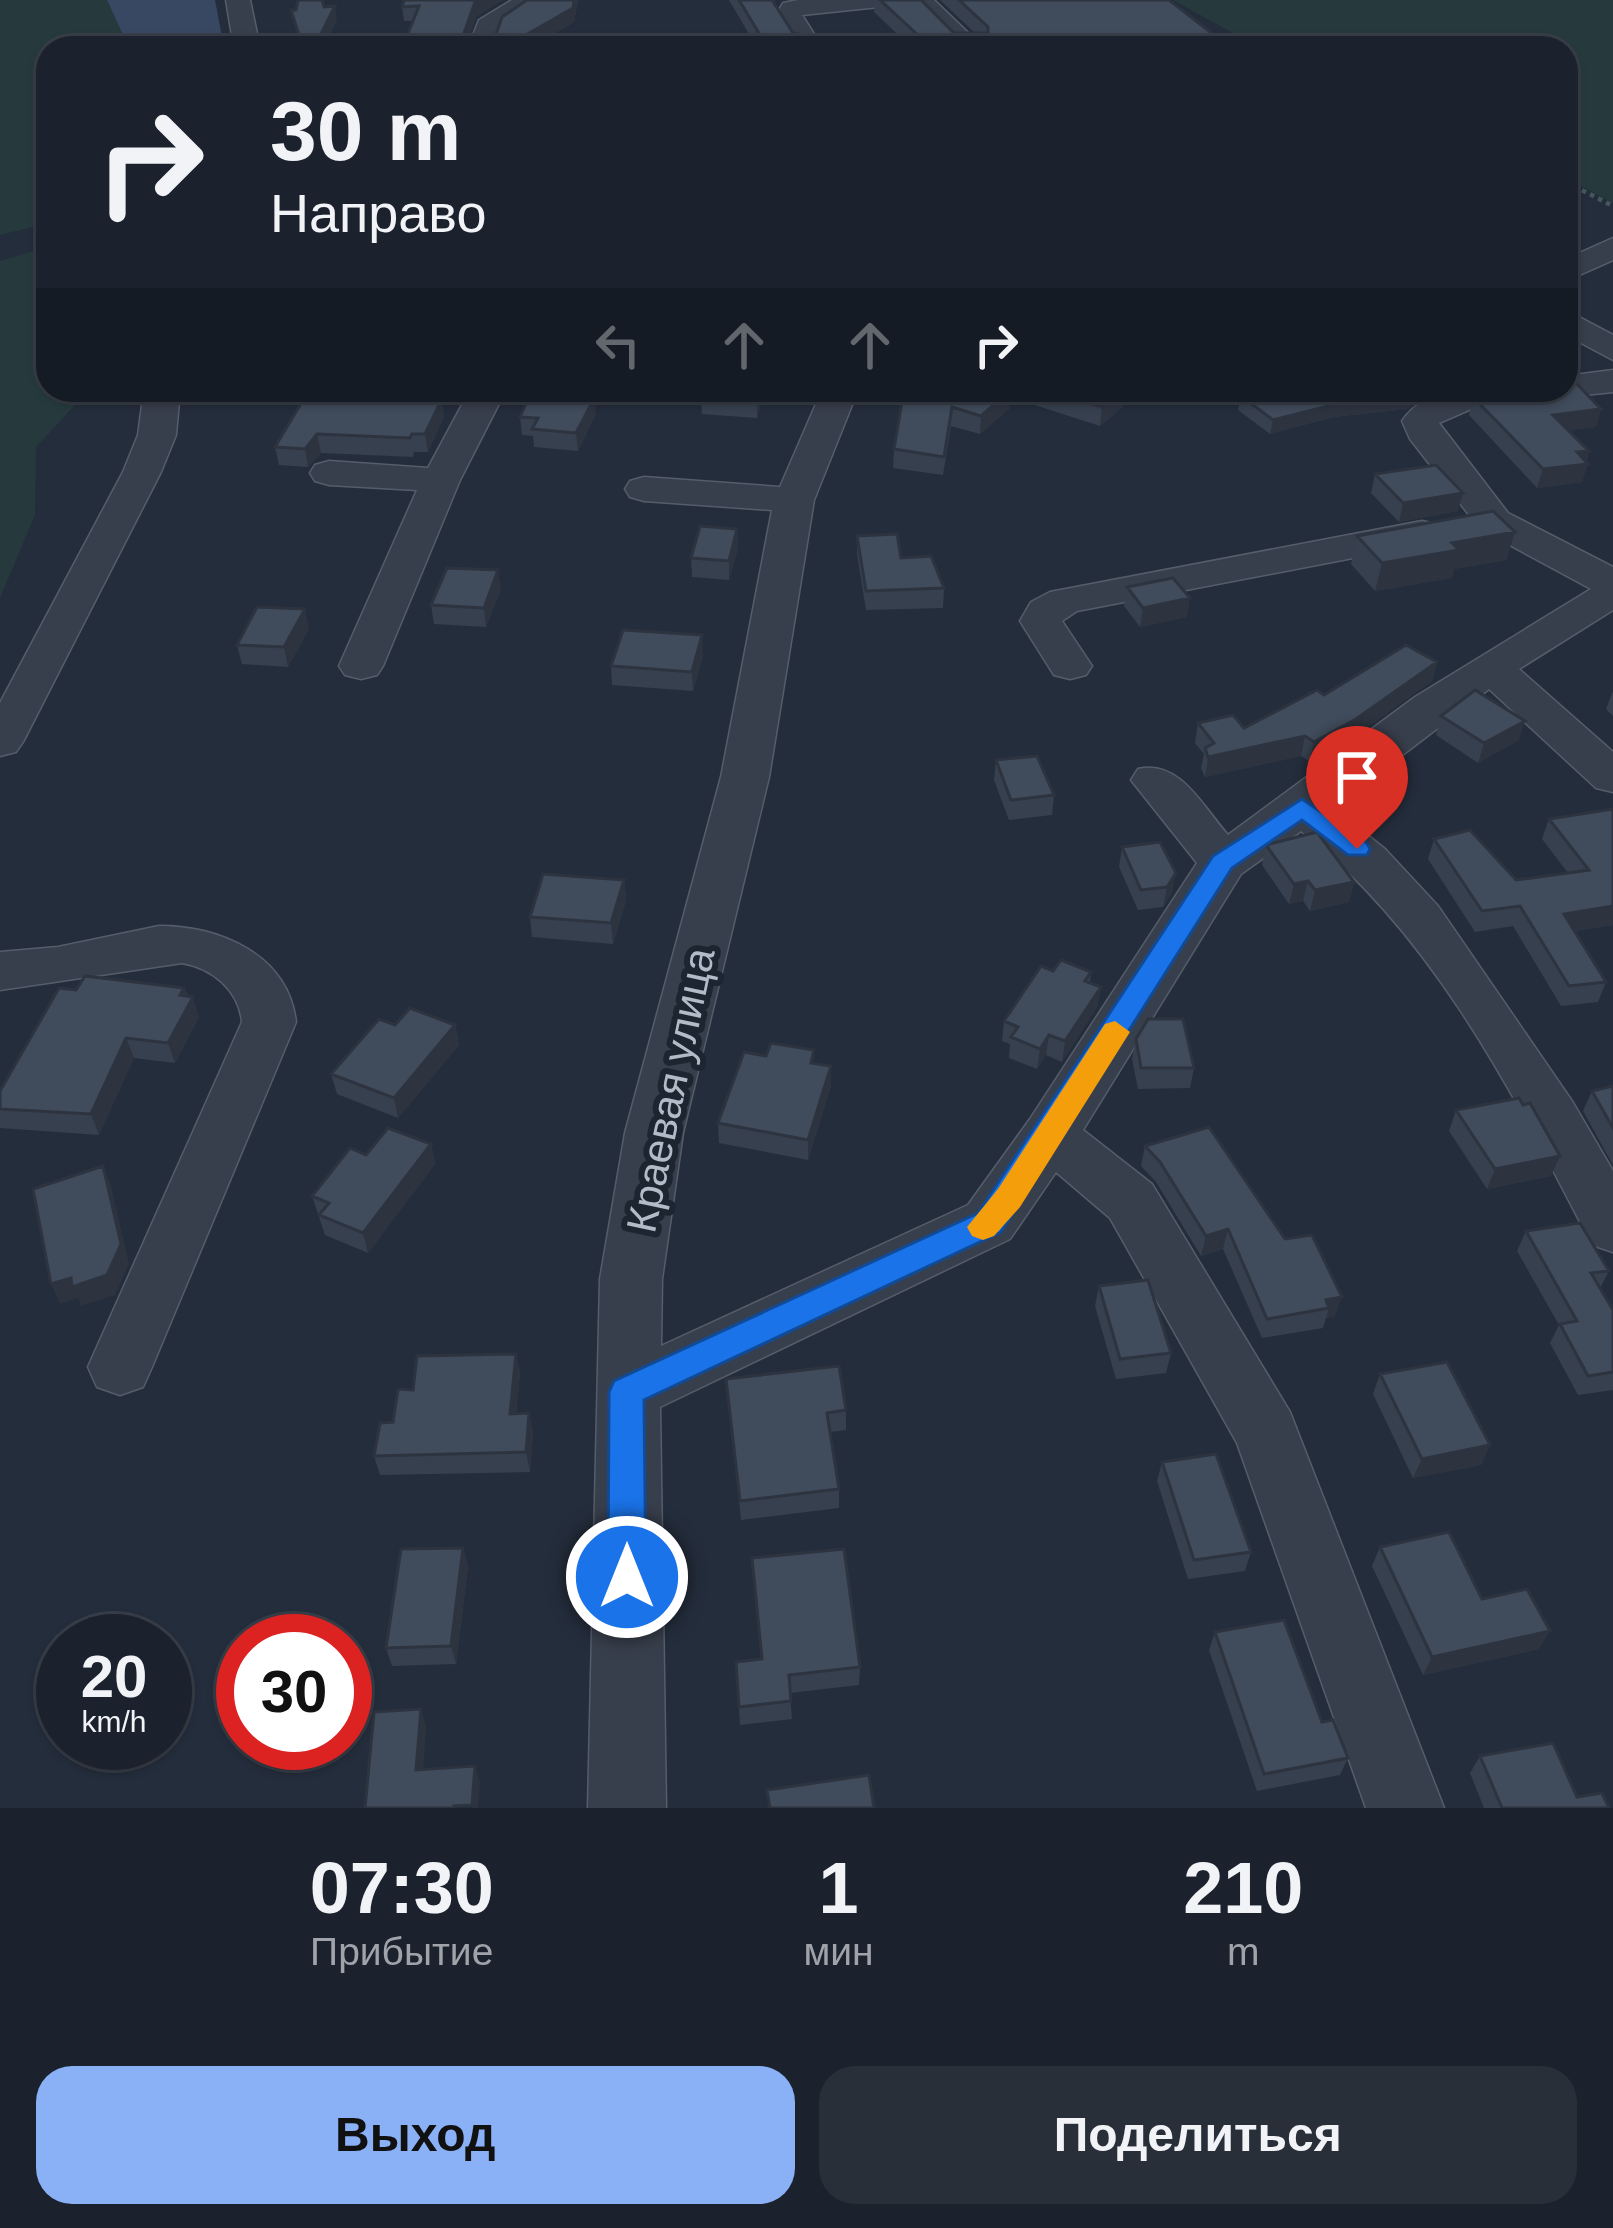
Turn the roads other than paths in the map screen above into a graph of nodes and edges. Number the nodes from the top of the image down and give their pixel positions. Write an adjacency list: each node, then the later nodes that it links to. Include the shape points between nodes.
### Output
1 (238, 0): 5 (street)
2 (530, 0): 6 (street, via 488,25)
3 (879, 0): 7 (street, via 792,8)
4 (920, 0): 8 (street)
5 (246, 36)
6 (485, 36)
7 (802, 36)
8 (958, 36)
9 (1613, 248): 10 (street)
10 (1578, 265)
11 (1578, 328): 12 (street)
12 (1613, 350)
13 (1613, 382): 14 (street)
14 (1578, 386)
15 (161, 402): 29 (street, via 142,472)
16 (482, 402): 20 (street)
17 (835, 402): 22 (street, Краевая улица)
18 (1458, 402): 23 (street, via 1420,421)
19 (329, 473): 20 (street)
20 (441, 480): 26 (street)
21 (644, 489): 22 (street)
22 (794, 500): 38 (street, Краевая улица, via 745,777 654,1133 631,1279)
23 (1494, 520): 24 (street); 27 (street, via 1076,597 1041,621)
24 (1613, 584)
25 (1613, 595): 28 (street)
26 (361, 666)
27 (1070, 666)
28 (1490, 668): 30 (street); 32 (street)
29 (0, 742)
30 (1613, 777)
31 (1155, 780): 33 (street)
32 (1302, 808): 33 (street); 36 (street, via 1357,849 1441,940)
33 (1223, 862): 35 (street)
34 (0, 971): 37 (street, via 174,943 235,963 269,1011)
35 (1050, 1135): 38 (street, via 989,1222 969,1236); 40 (street, via 1131,1201 1267,1433)
36 (1613, 1228)
37 (120, 1367)
38 (627, 1392): 39 (street, Краевая улица)
39 (627, 1808)
40 (1405, 1808)

